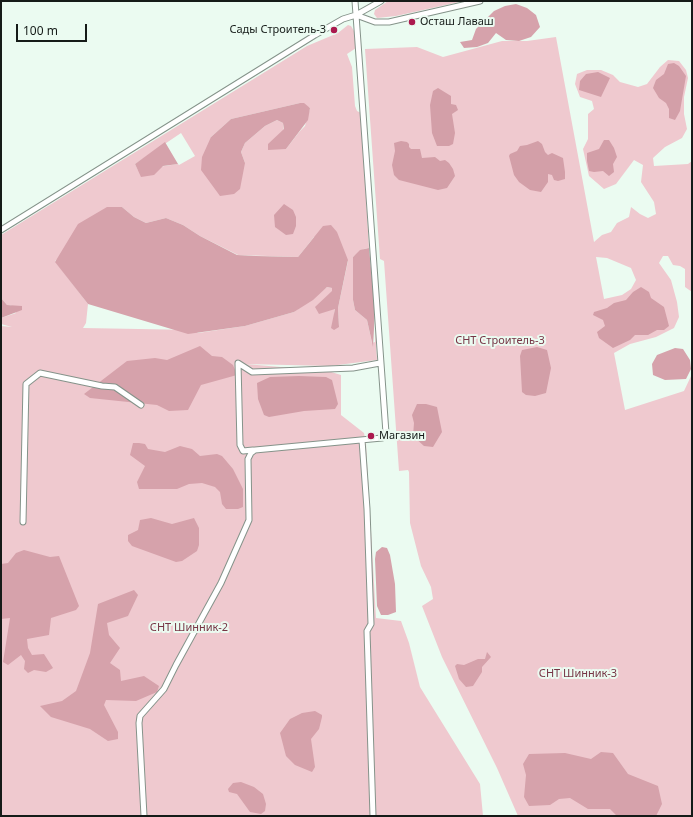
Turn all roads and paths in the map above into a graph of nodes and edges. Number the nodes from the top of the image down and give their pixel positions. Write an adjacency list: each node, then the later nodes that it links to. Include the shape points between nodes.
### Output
1 (355, 1): 4 (street)
2 (381, 1): 4 (street)
3 (480, 1): 4 (street, via 389,22 375,22)
4 (356, 15): 5 (street, via 343,19 315,35); 6 (street, via 376,264)
5 (1, 230)
6 (380, 362): 8 (street, via 386,432 382,438); 9 (street, via 352,368 252,372 238,363 240,445 243,451)
7 (141, 405): 10 (street, via 115,387 40,373 26,384)
8 (362, 440): 9 (street); 12 (street, via 371,624 367,631)
9 (255, 450): 11 (street, via 248,459 249,520 232,559 163,691 140,716)
10 (23, 522)
11 (144, 816)
12 (373, 816)

